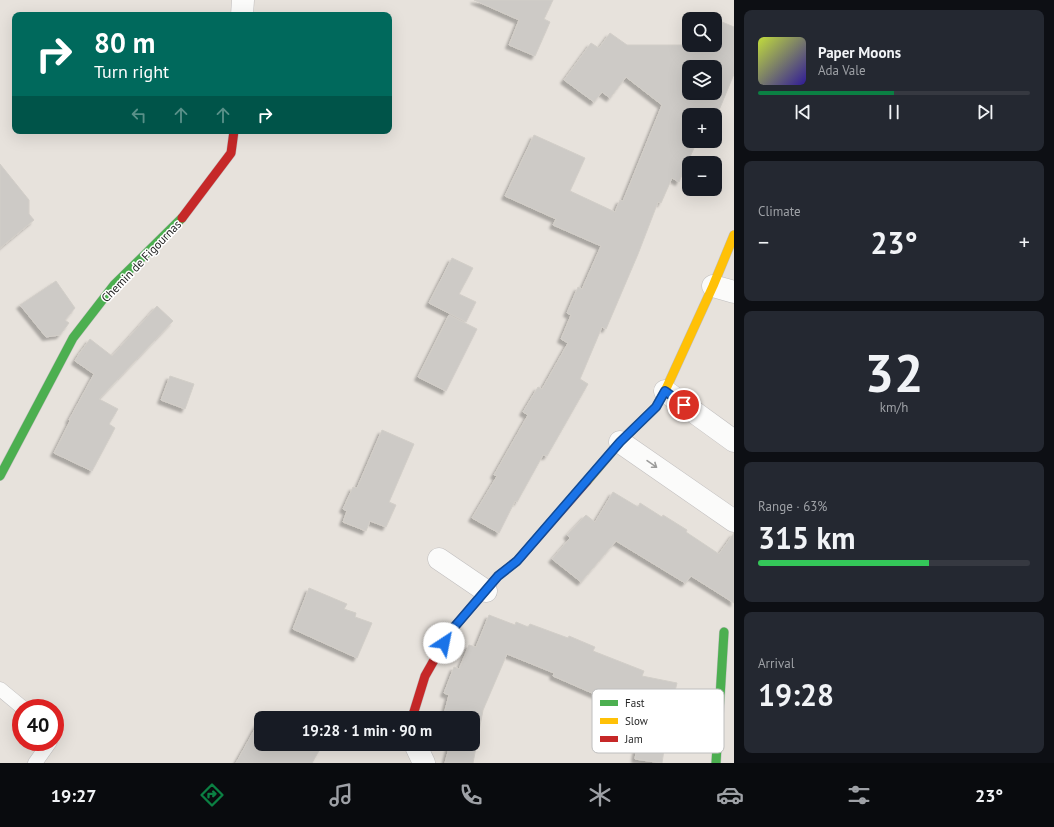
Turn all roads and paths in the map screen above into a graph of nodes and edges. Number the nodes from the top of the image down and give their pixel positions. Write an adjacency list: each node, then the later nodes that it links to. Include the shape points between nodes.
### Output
1 (243, 0): 2 (street)
2 (242, 12)
3 (234, 134): 10 (street, Chemin de Figournas, via 231,153 186,214 114,285 73,338)
4 (734, 235): 5 (street)
5 (713, 286): 6 (street); 7 (street)
6 (734, 292)
7 (665, 391): 8 (street); 9 (street, via 656,407)
8 (734, 441)
9 (620, 442): 11 (street, one-way to 11); 13 (street, via 517,561 498,576)
10 (0, 476)
11 (734, 521)
12 (438, 560): 13 (street)
13 (486, 591): 18 (street, via 450,632 425,676)
14 (724, 632): 16 (street)
15 (0, 689): 17 (lane)
16 (721, 689)
17 (12, 699)
18 (414, 711)
19 (44, 751): 22 (lane)
20 (418, 751): 23 (street)
21 (717, 753): 24 (street)
22 (35, 763)
23 (424, 763)
24 (716, 763)

